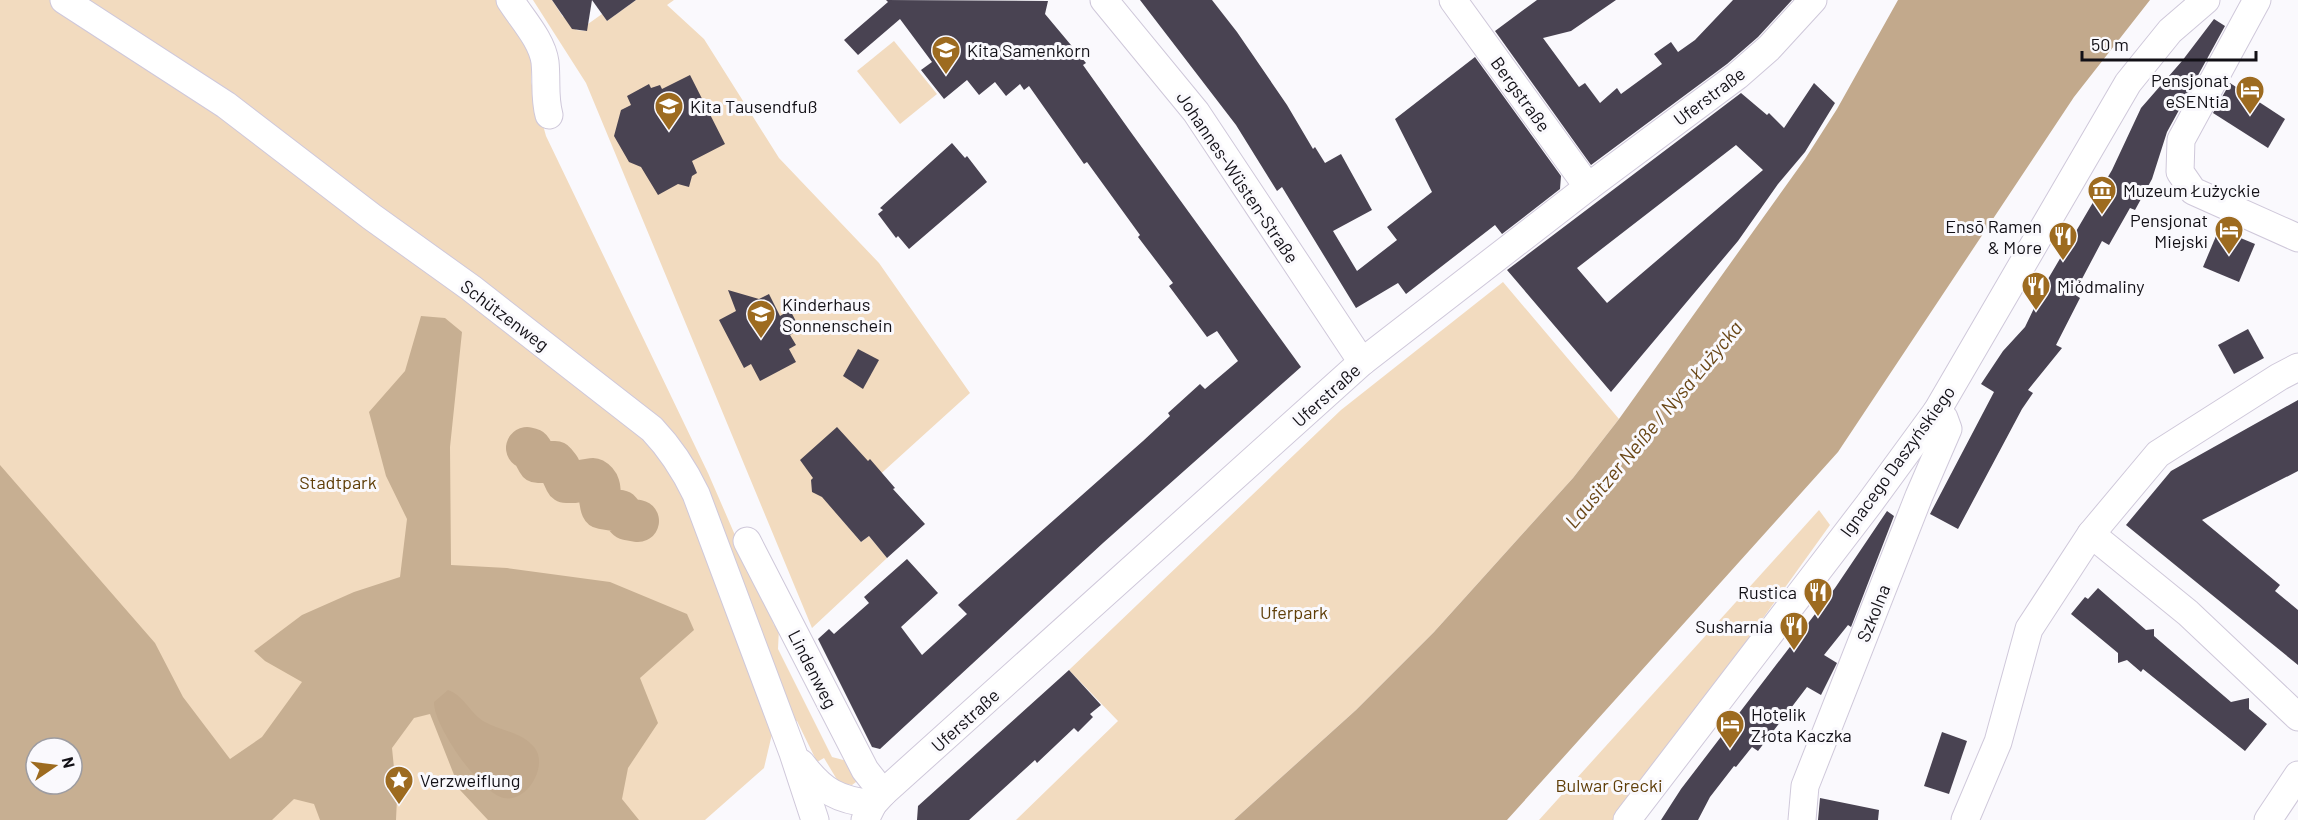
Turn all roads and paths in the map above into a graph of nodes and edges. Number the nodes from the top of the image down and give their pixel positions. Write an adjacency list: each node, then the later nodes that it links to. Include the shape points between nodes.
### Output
1 (64, 0): 17 (street, Schützenweg, via 226,105 471,288 667,444 696,494)
2 (510, 0): 8 (street, via 539,43)
3 (1104, 0): 11 (street, Johannes-Wüsten-Straße, via 1196,112)
4 (1453, 0): 9 (street, Bergstraße)
5 (1814, 0): 9 (street, Uferstraße, via 1737,76)
6 (2206, 0): 13 (street, Ignacego Daszyńskiego, via 2170,32 2128,83)
7 (2257, 0): 10 (street, via 2181,141 2180,172 2193,191)
8 (549, 115)
9 (1588, 187): 11 (street, Uferstraße)
10 (2298, 238)
11 (1362, 362): 19 (street, Uferstraße)
12 (2298, 367): 14 (street, via 2158,454)
13 (1937, 411): 21 (street, Ignacego Daszyńskiego); 22 (street, Szkolna, via 1948,429 1805,786)
14 (2091, 534): 16 (street, via 2188,613); 23 (street, via 2029,629 1998,742)
15 (747, 541): 19 (street, Lindenweg, via 865,770)
16 (2298, 717)
17 (794, 753): 19 (street, Schützenweg, via 830,794); 20 (street, Schützenweg)
18 (2298, 775): 24 (street)
19 (874, 805)
20 (815, 820)
21 (1627, 820)
22 (1802, 820)
23 (1965, 820)
24 (2268, 820)

